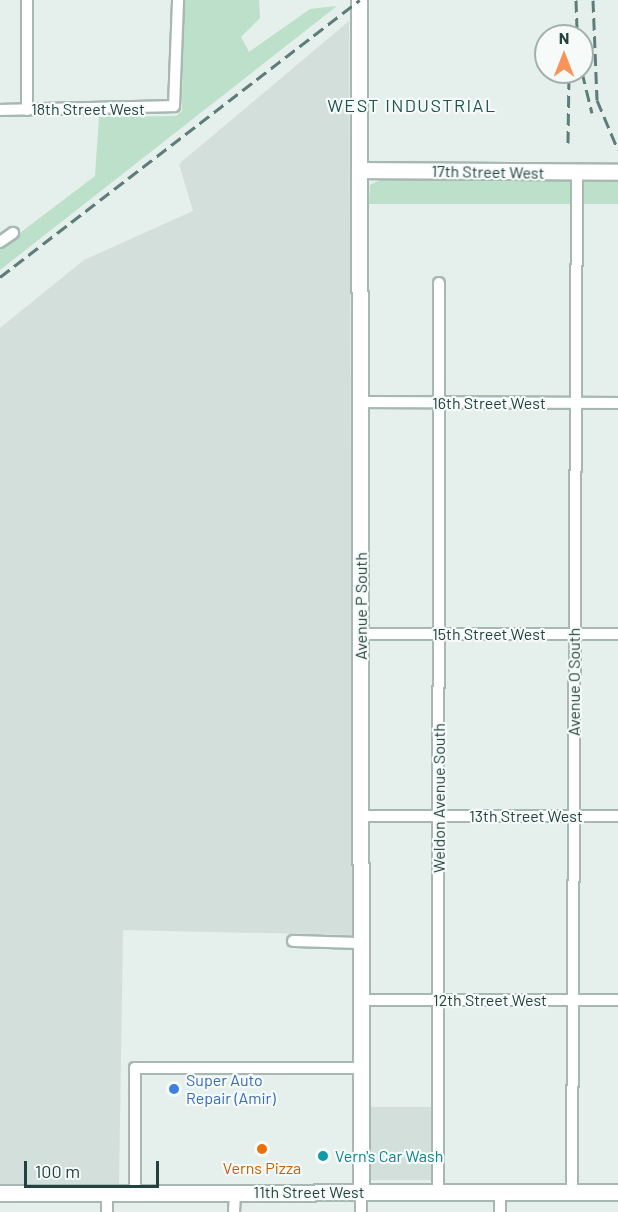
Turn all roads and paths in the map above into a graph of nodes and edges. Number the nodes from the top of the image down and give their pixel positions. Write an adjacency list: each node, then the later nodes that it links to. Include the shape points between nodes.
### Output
1 (27, 0): 5 (street)
2 (178, 0): 5 (street, 18th Street West, via 174,106)
3 (359, 0): 6 (main road, Avenue P South)
4 (0, 110): 5 (street, 18th Street West)
5 (27, 110)
6 (359, 170): 7 (main road, 17th Street West); 12 (main road, Avenue P South)
7 (577, 172): 8 (main road, 17th Street West); 13 (street, Avenue O South)
8 (618, 172)
9 (13, 232): 10 (street)
10 (0, 242)
11 (440, 283): 15 (street, Weldon Avenue South)
12 (360, 402): 15 (street, 16th Street West); 16 (main road, Avenue P South)
13 (574, 403): 14 (street, 16th Street West); 15 (street, 16th Street West); 19 (street, Avenue O South)
14 (618, 403)
15 (441, 404): 17 (street, Weldon Avenue South)
16 (361, 634): 17 (street, 15th Street West); 20 (main road, Avenue P South)
17 (440, 634): 19 (street, 15th Street West); 21 (street, Weldon Avenue South)
18 (618, 634): 19 (street, 15th Street West)
19 (573, 635): 22 (street, Avenue O South)
20 (361, 816): 21 (street, 13th Street West); 25 (main road, Avenue P South)
21 (439, 816): 22 (street, 13th Street West); 27 (street, Weldon Avenue South)
22 (574, 816): 23 (street, 13th Street West); 28 (street, Avenue O South)
23 (618, 816)
24 (293, 941): 25 (street)
25 (361, 943): 26 (main road, Avenue P South)
26 (361, 1000): 27 (street, 12th Street West); 30 (main road, Avenue P South)
27 (439, 1000): 28 (street, 12th Street West); 31 (street, Weldon Avenue South)
28 (572, 1000): 29 (street, 12th Street West); 32 (street, Avenue O South)
29 (618, 1000)
30 (361, 1068): 33 (street, via 135,1068); 35 (main road, Avenue P South)
31 (438, 1191): 35 (main road, 11th Street West); 36 (main road, 11th Street West)
32 (572, 1191): 36 (main road, 11th Street West); 37 (main road, 11th Street West)
33 (135, 1192): 34 (main road, 11th Street West); 39 (main road, 11th Street West)
34 (235, 1192): 35 (main road, 11th Street West); 41 (street)
35 (361, 1192): 42 (street, Avenue P South)
36 (500, 1192): 43 (street)
37 (618, 1192)
38 (0, 1193): 39 (main road, 11th Street West)
39 (107, 1193): 40 (street)
40 (107, 1212)
41 (234, 1212)
42 (361, 1212)
43 (500, 1212)

